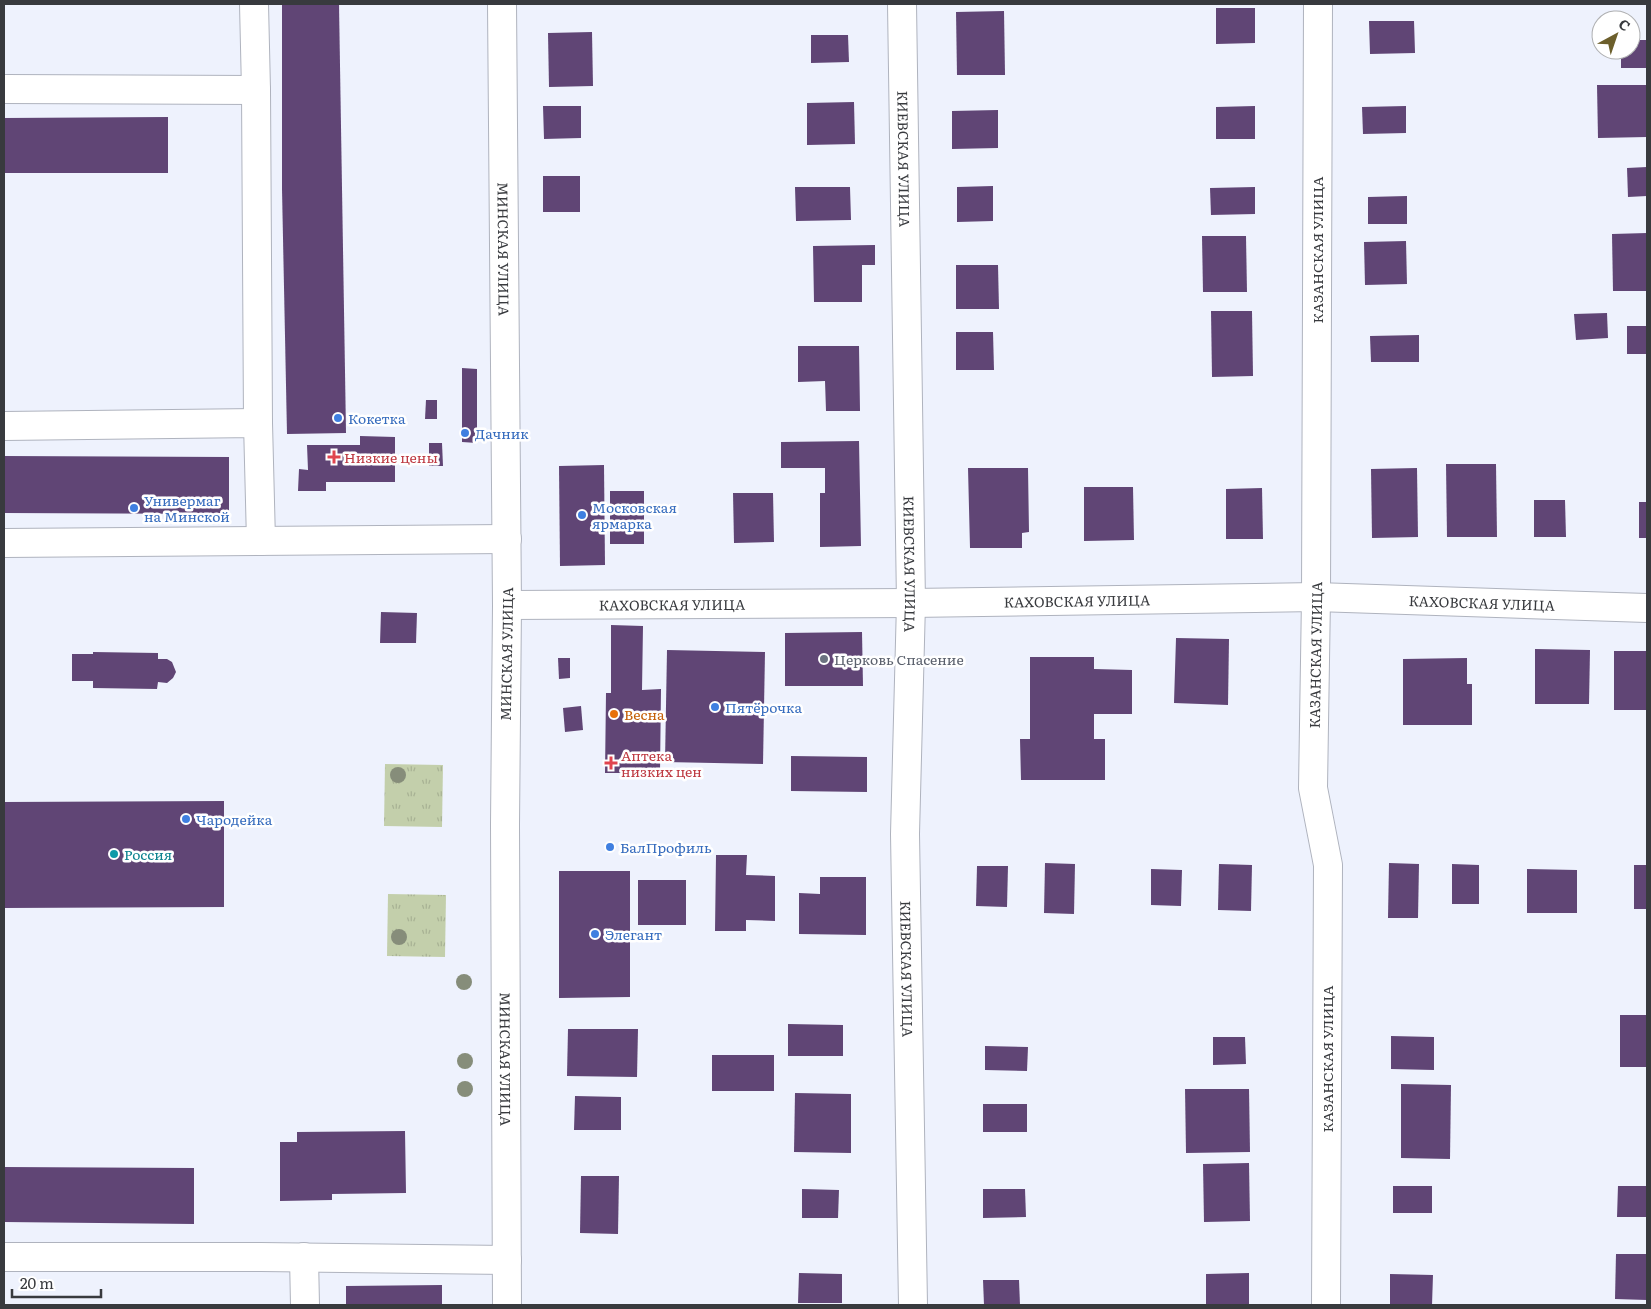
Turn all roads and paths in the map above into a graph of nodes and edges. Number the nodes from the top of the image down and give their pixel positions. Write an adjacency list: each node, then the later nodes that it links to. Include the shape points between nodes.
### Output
1 (254, 4): 6 (street)
2 (502, 4): 9 (street, МИНСКАЯ УЛИЦА)
3 (902, 4): 13 (street, КИЕВСКАЯ УЛИЦА)
4 (1318, 4): 12 (street, КАЗАНСКАЯ УЛИЦА)
5 (4, 89): 6 (street)
6 (256, 90): 7 (street)
7 (258, 423): 8 (street); 10 (street)
8 (4, 426)
9 (507, 539): 10 (street); 14 (street, МИНСКАЯ УЛИЦА)
10 (261, 541): 11 (street)
11 (4, 543)
12 (1316, 597): 13 (street, КАХОВСКАЯ УЛИЦА); 15 (street, КАХОВСКАЯ УЛИЦА); 22 (street, КАЗАНСКАЯ УЛИЦА, via 1313,788 1328,865)
13 (911, 604): 14 (street, КАХОВСКАЯ УЛИЦА); 21 (street, КИЕВСКАЯ УЛИЦА, via 905,834)
14 (507, 605): 18 (street, МИНСКАЯ УЛИЦА)
15 (1647, 608)
16 (4, 1257): 17 (street)
17 (304, 1257): 18 (street); 19 (street)
18 (507, 1260): 20 (street, МИНСКАЯ УЛИЦА)
19 (305, 1305)
20 (507, 1305)
21 (913, 1305)
22 (1326, 1305)

